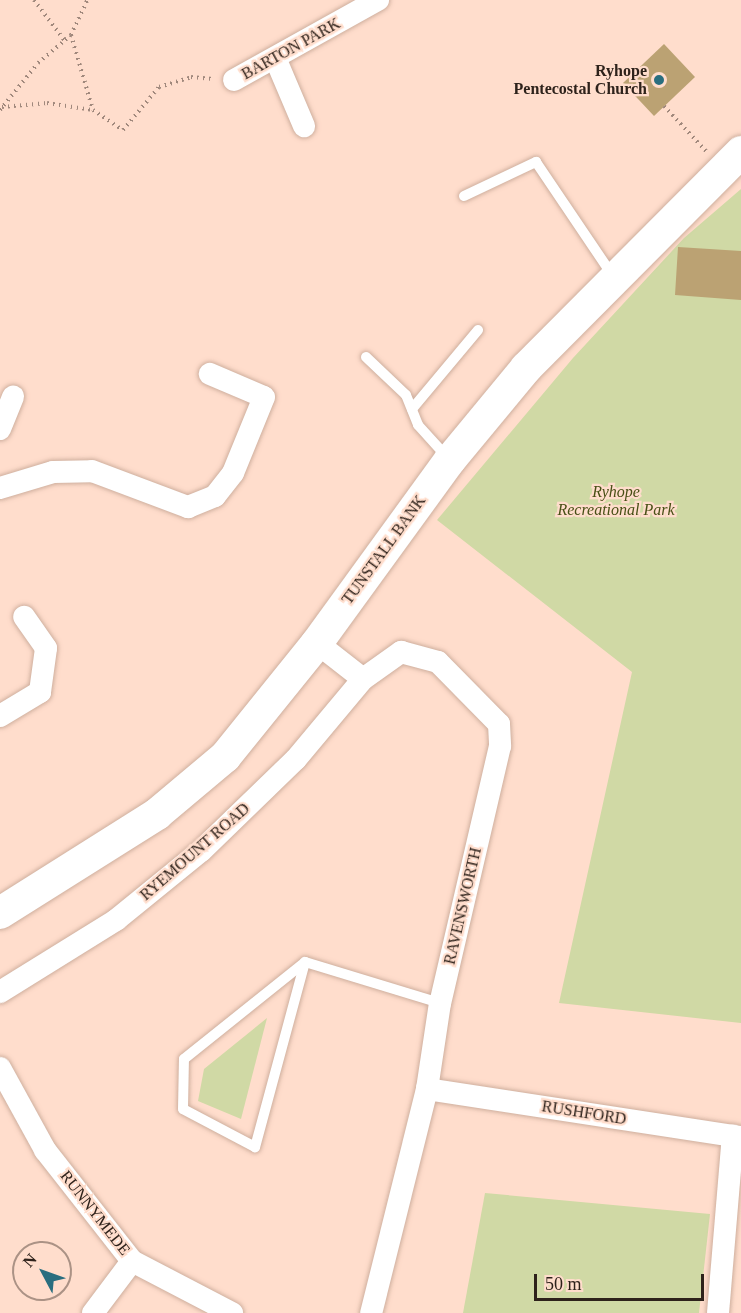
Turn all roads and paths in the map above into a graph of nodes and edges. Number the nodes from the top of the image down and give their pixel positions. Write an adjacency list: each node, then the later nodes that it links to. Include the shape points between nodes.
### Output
1 (34, 0): 5 (path)
2 (87, 0): 4 (path)
3 (378, 0): 6 (street, BARTON PARK)
4 (71, 35): 5 (path); 10 (path)
5 (65, 40): 9 (path, via 38,63)
6 (276, 60): 7 (street, BARTON PARK); 11 (street)
7 (234, 80): 10 (path, via 191,77 159,87 123,130)
8 (664, 106): 12 (path)
9 (1, 108): 10 (path, via 46,103)
10 (93, 110)
11 (304, 126)
12 (732, 160): 14 (main road, TUNSTALL BANK)
13 (464, 196): 14 (lane, via 536,162)
14 (613, 277): 21 (main road, TUNSTALL BANK, via 526,368)
15 (478, 330): 19 (lane)
16 (366, 357): 19 (lane, via 406,395)
17 (210, 374): 22 (street, via 264,397 233,473 215,496 188,507 92,471 53,472)
18 (13, 397): 20 (street)
19 (412, 409): 21 (lane, via 418,425)
20 (0, 429)
21 (450, 460): 24 (main road, TUNSTALL BANK)
22 (0, 488)
23 (24, 617): 26 (street, via 46,648 40,692)
24 (317, 643): 25 (street); 27 (main road, TUNSTALL BANK, via 225,757 157,814)
25 (363, 679): 29 (street, RYEMOUNT ROAD, via 297,759 201,851 116,920); 30 (street, RAVENSWORTH, via 401,652 438,662 499,724 500,746)
26 (0, 716)
27 (0, 913)
28 (305, 962): 28 (lane, via 184,1059 183,1109 255,1147); 30 (lane)
29 (0, 992)
30 (440, 1003): 32 (street, RAVENSWORTH)
31 (0, 1068): 34 (street, RUNNYMEDE, via 45,1150)
32 (427, 1089): 33 (street, RUSHFORD); 37 (street, RAVENSWORTH)
33 (737, 1136): 38 (street)
34 (132, 1261): 35 (street); 36 (street, RUNNYMEDE)
35 (93, 1313)
36 (232, 1313)
37 (371, 1313)
38 (718, 1313)

